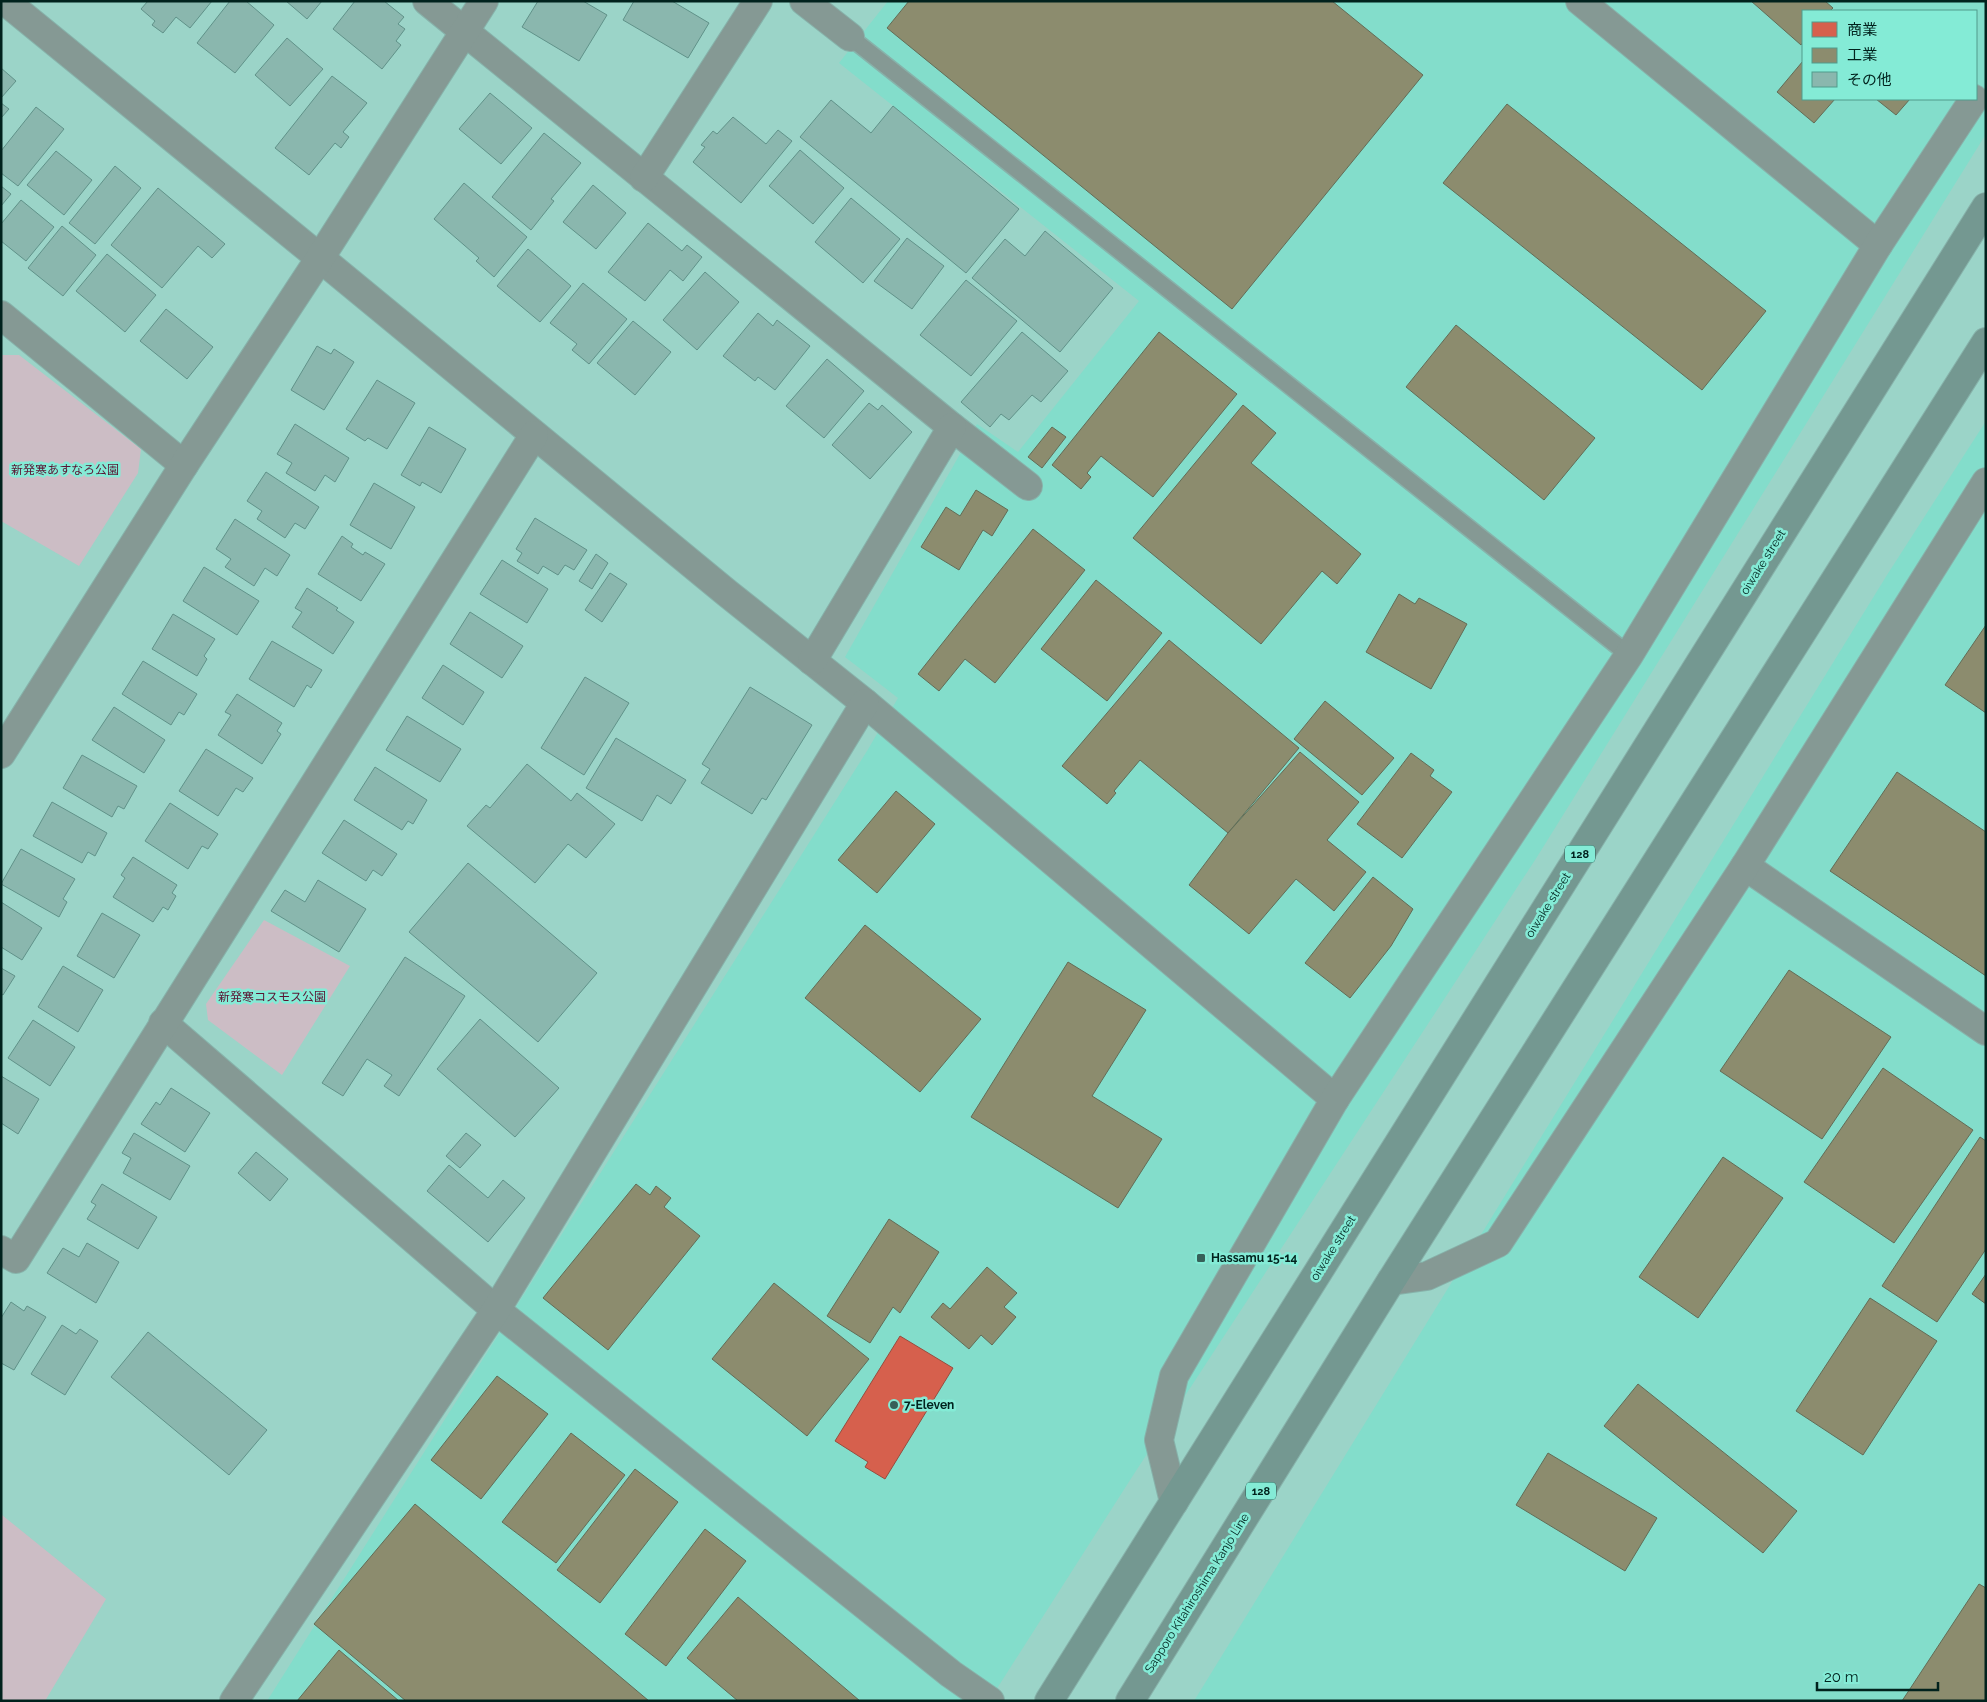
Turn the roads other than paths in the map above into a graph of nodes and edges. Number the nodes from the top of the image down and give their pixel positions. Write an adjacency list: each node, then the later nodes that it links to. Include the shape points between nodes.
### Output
1 (5, 1): 15 (street)
2 (426, 1): 7 (street)
3 (484, 1): 7 (street)
4 (758, 1): 12 (street)
5 (804, 1): 8 (street)
6 (1580, 1): 14 (street)
7 (464, 32): 12 (street); 15 (street)
8 (850, 37): 23 (lane)
9 (1986, 80): 10 (street)
10 (1977, 94)
11 (1973, 100): 14 (street)
12 (644, 178): 18 (street)
13 (1986, 207): 34 (main road, oiwake street / 128)
14 (1878, 245): 23 (street)
15 (320, 258): 19 (street); 20 (street)
16 (3, 320): 20 (street)
17 (1986, 342): 32 (main road, 128)
18 (952, 427): 22 (street); 24 (street)
19 (534, 435): 24 (street); 28 (street)
20 (184, 465): 26 (street)
21 (1986, 482): 27 (street)
22 (1028, 486)
23 (1629, 655): 30 (street)
24 (812, 661): 25 (street)
25 (865, 703): 30 (street); 33 (street)
26 (1, 754)
27 (1745, 866): 29 (street); 32 (street, via 1498,1243 1427,1276)
28 (163, 1023): 31 (street, via 16,1259); 33 (street)
29 (1986, 1031)
30 (1335, 1099): 34 (street, via 1174,1376 1159,1440)
31 (1, 1250)
32 (1392, 1281): 38 (main road, Sapporo Kitahiroshima Kanjo Line / 128)
33 (496, 1310): 35 (street); 36 (street)
34 (1174, 1502): 37 (main road, 128)
35 (234, 1701)
36 (990, 1701)
37 (1049, 1701)
38 (1130, 1701)

